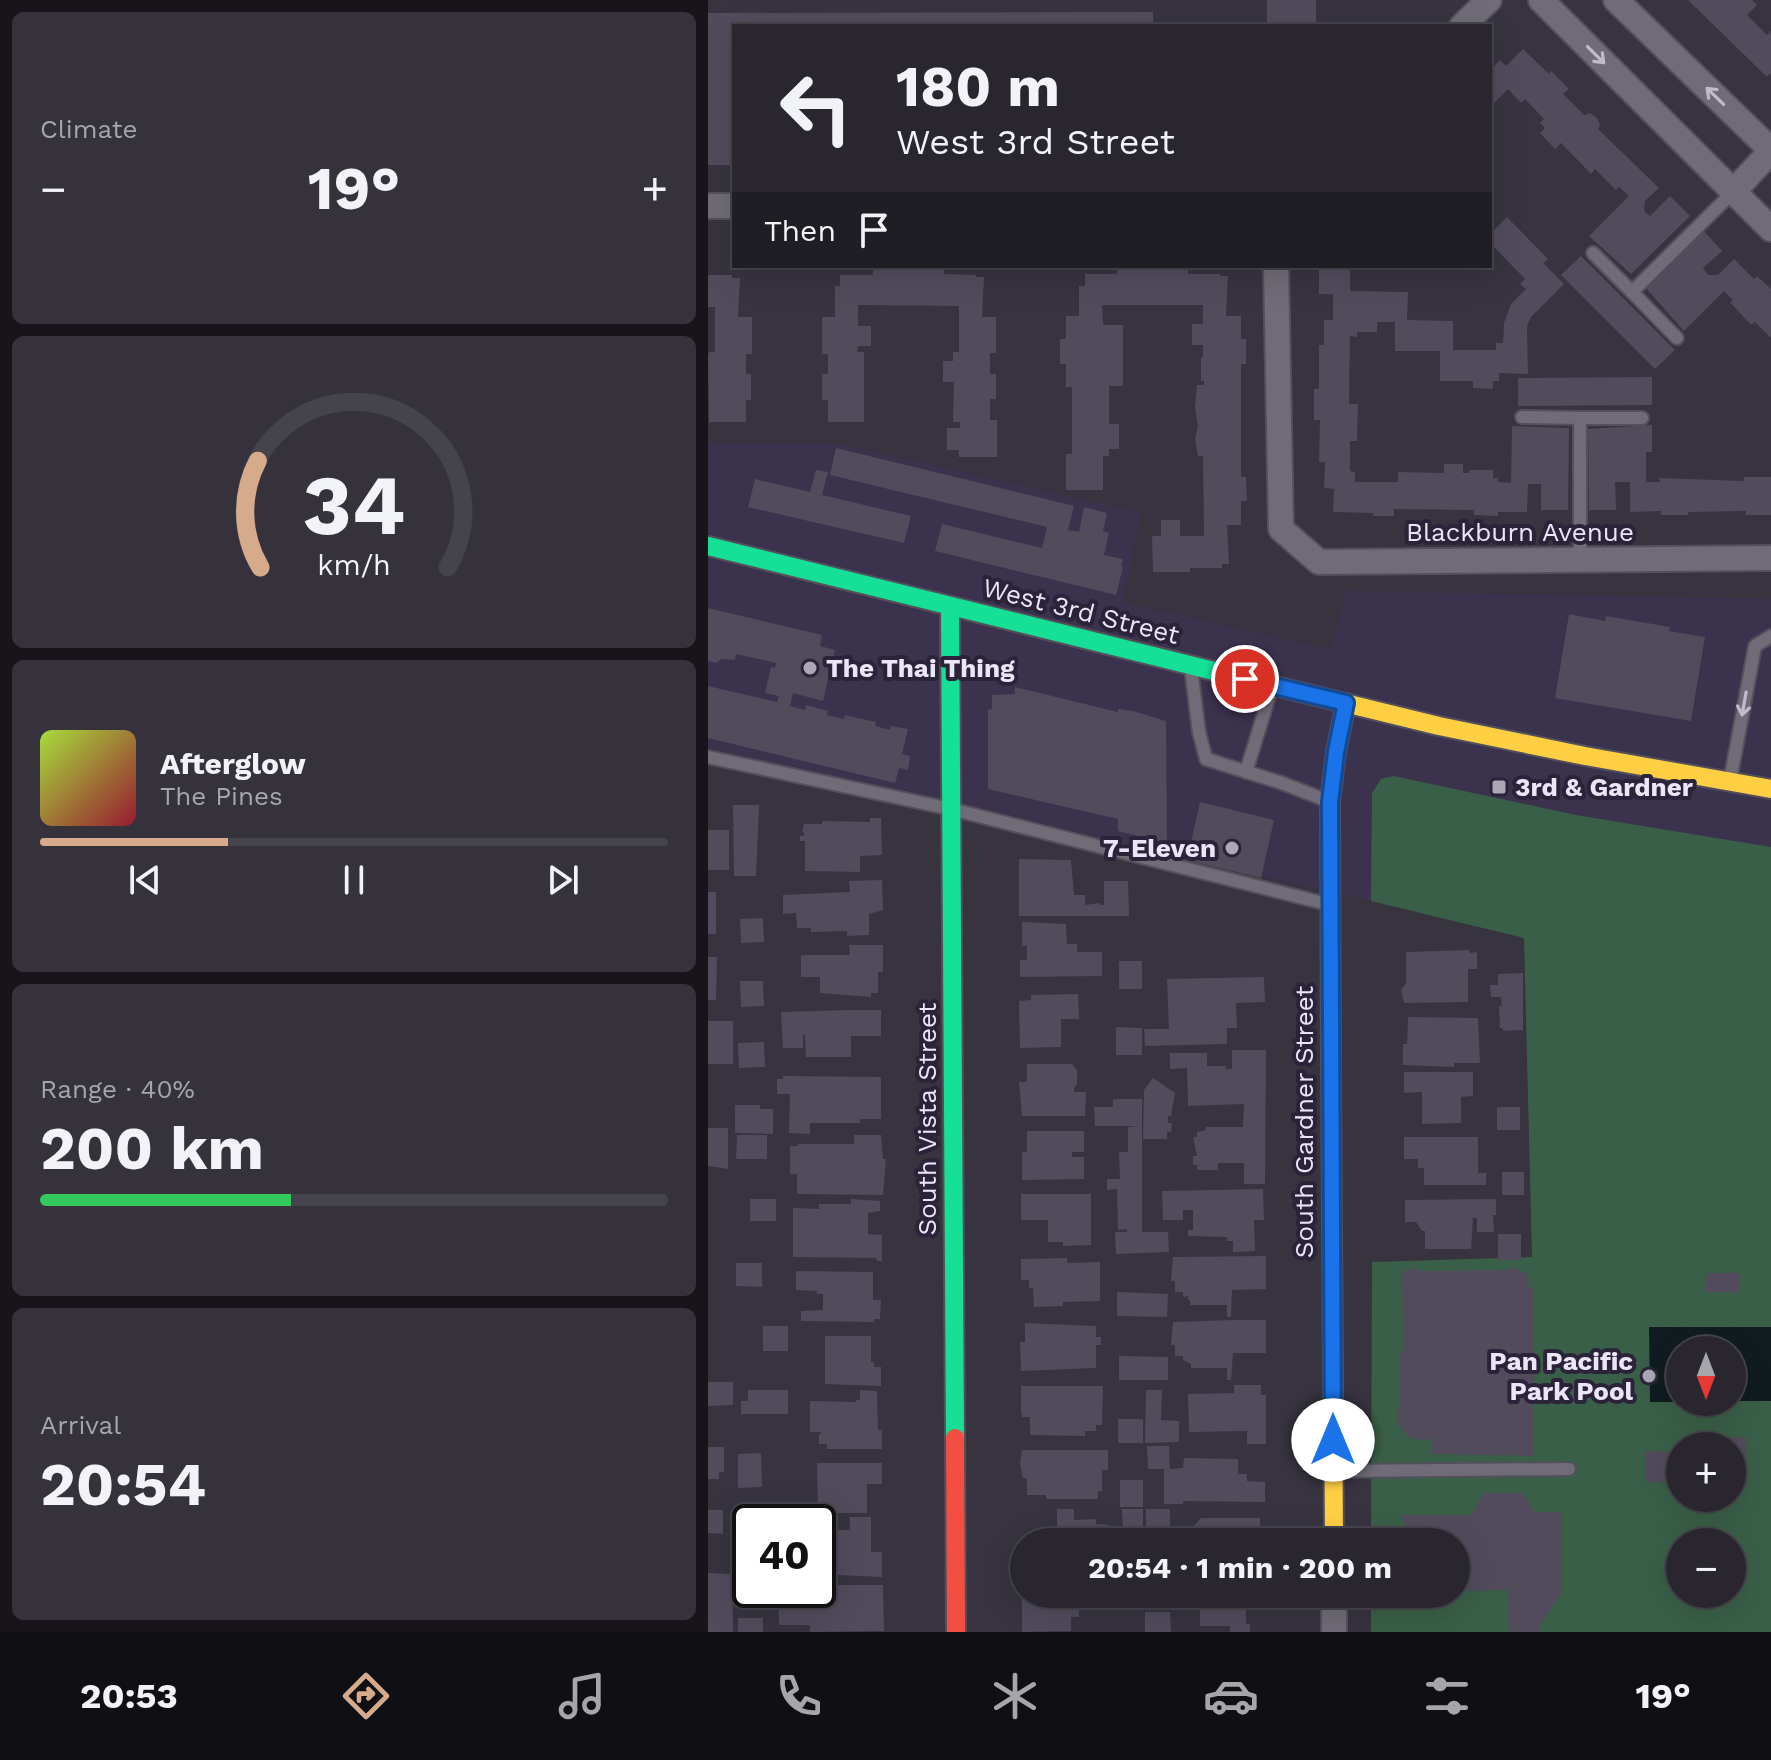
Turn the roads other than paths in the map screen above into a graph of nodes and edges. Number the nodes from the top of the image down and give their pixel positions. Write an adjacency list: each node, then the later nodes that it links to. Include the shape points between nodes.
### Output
1 (1488, 0): 4 (street)
2 (1541, 0): 6 (street, one-way to 6)
3 (1616, 0): 5 (street, one-way to 3)
4 (1464, 24)
5 (1771, 150): 6 (street)
6 (1734, 191): 9 (street); 12 (lane)
7 (708, 206): 8 (street)
8 (732, 206)
9 (1771, 229)
10 (1593, 253): 12 (lane)
11 (1276, 268): 19 (street, Blackburn Avenue, via 1281,529 1319,562)
12 (1632, 292): 13 (lane)
13 (1677, 338)
14 (1522, 417): 15 (lane)
15 (1580, 418): 16 (lane); 19 (lane)
16 (1642, 418)
17 (708, 546): 20 (street, West 3rd Street)
18 (1771, 558): 19 (street, Blackburn Avenue)
19 (1580, 559)
20 (950, 606): 22 (street, West 3rd Street); 30 (street, South Vista Street)
21 (1771, 636): 27 (lane, one-way to 27, via 1755,646)
22 (1191, 665): 23 (street, West 3rd Street); 26 (lane, via 1206,759)
23 (1272, 685): 24 (street, West 3rd Street); 26 (lane)
24 (1346, 703): 27 (street, West 3rd Street); 29 (street, South Gardner Street)
25 (708, 757): 30 (lane)
26 (1246, 772): 29 (lane)
27 (1730, 782): 28 (street, West 3rd Street)
28 (1771, 789)
29 (1330, 802): 31 (street, South Gardner Street)
30 (951, 809): 31 (lane); 36 (street, South Vista Street)
31 (1330, 905): 33 (street, South Gardner Street)
32 (1569, 1469): 33 (lane)
33 (1333, 1471): 34 (street, South Gardner Street)
34 (1334, 1528)
35 (1334, 1608): 37 (street)
36 (956, 1632)
37 (1334, 1632)

